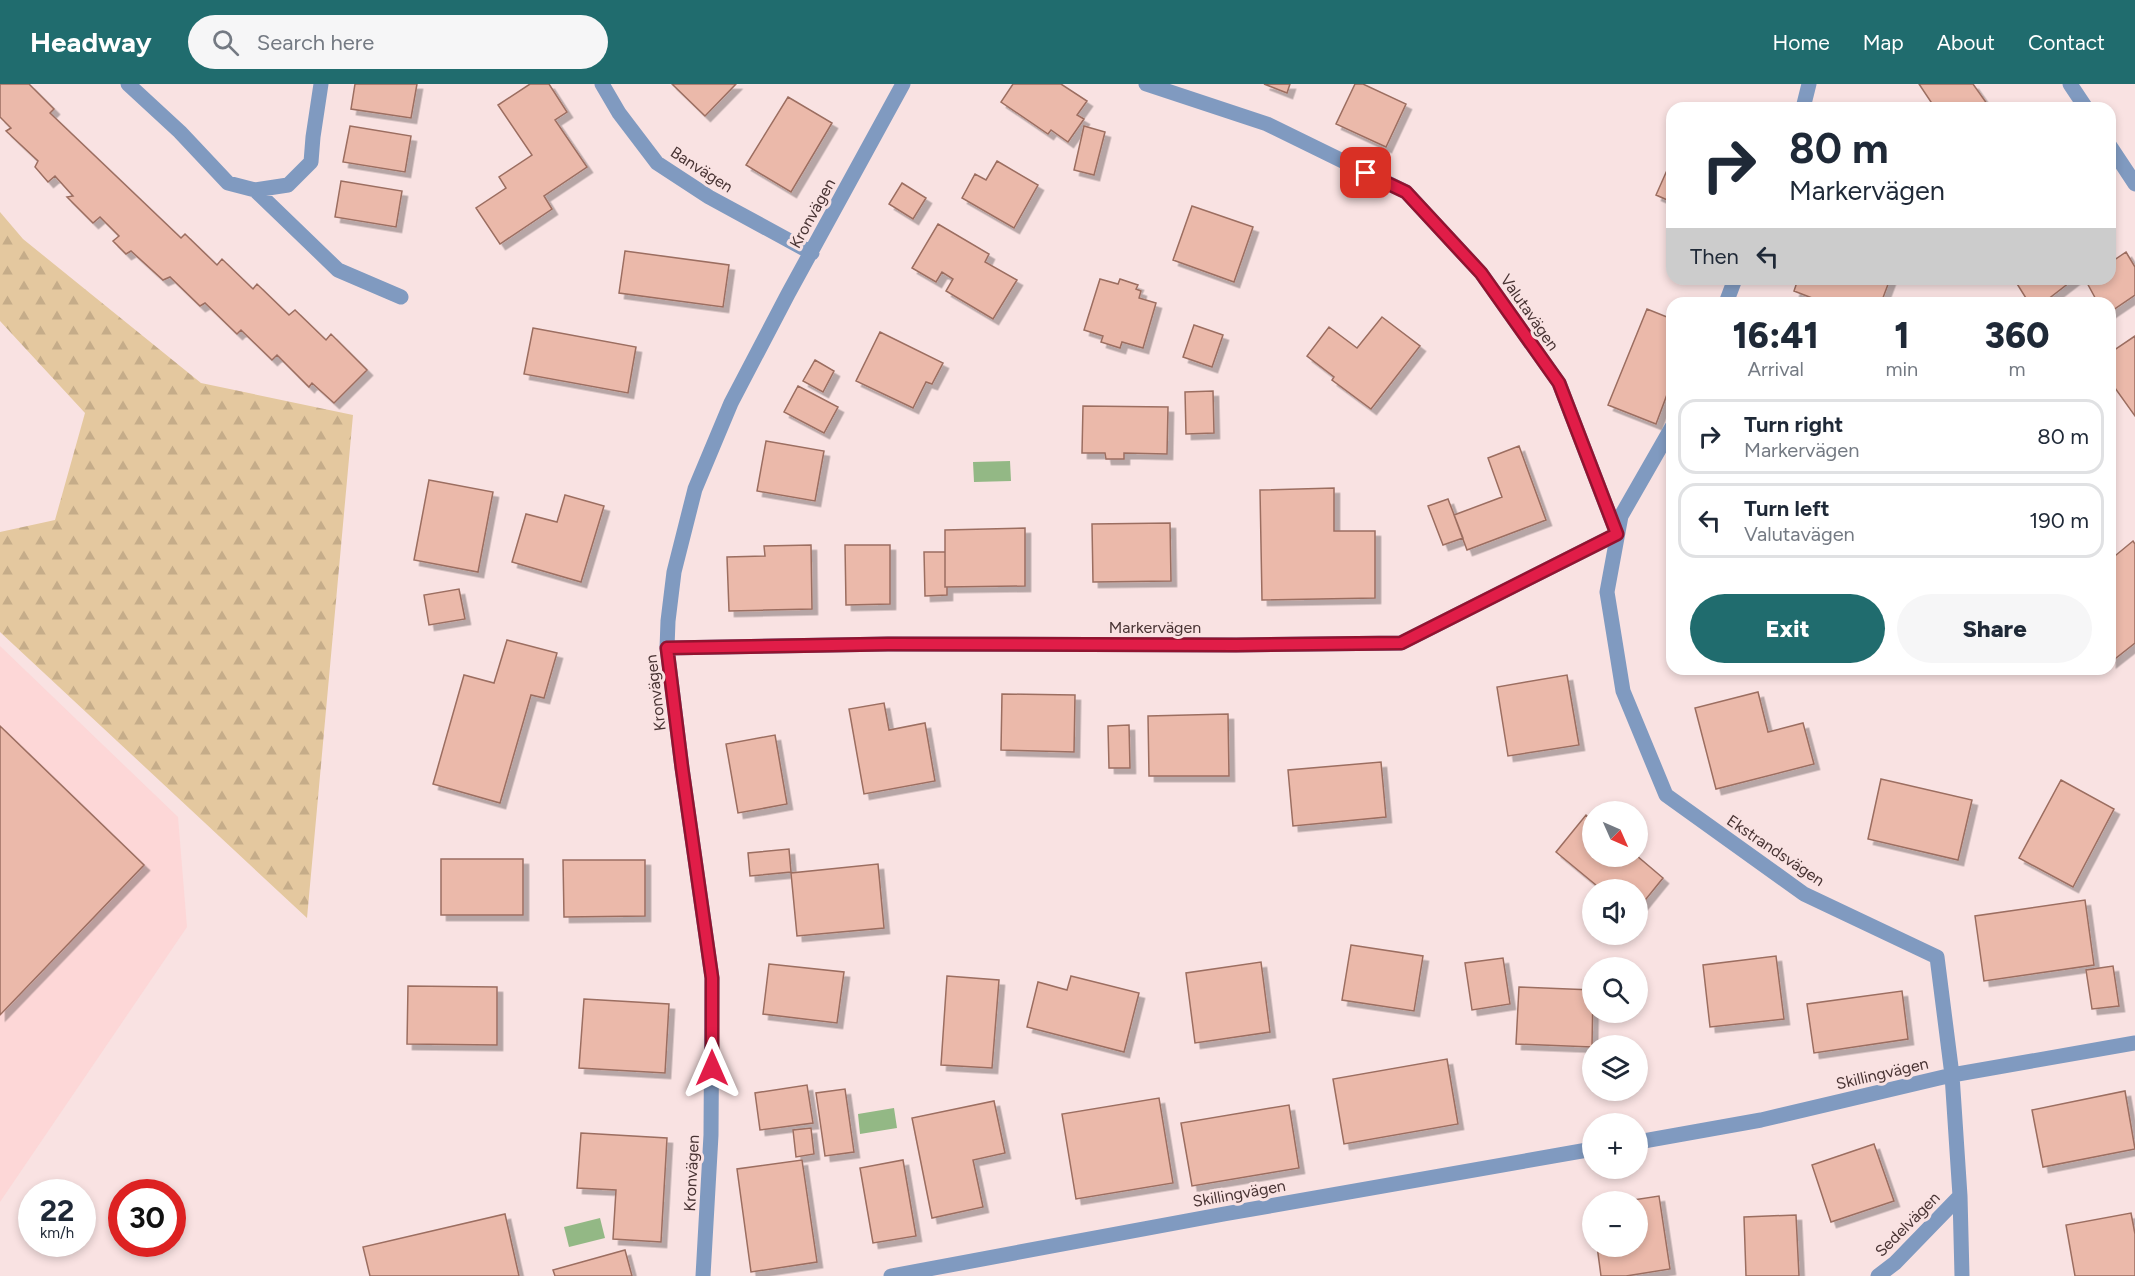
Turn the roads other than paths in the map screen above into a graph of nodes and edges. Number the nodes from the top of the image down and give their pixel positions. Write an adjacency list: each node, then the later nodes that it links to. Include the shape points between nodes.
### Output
1 (128, 84): 12 (street, via 228,183)
2 (321, 84): 12 (street, via 311,162 288,185)
3 (602, 84): 13 (street, Banvägen, via 657,163 709,197)
4 (903, 84): 13 (street, Kronvägen)
5 (1146, 84): 16 (street, Valutavägen, via 1267,124 1406,192 1481,273 1559,383)
6 (1809, 84): 8 (street)
7 (2070, 84): 9 (street)
8 (1804, 102)
9 (2082, 102)
10 (2116, 155): 11 (street)
11 (2135, 184)
12 (255, 190): 14 (street, via 338,270)
13 (812, 253): 17 (street, Kronvägen, via 731,403 694,489 674,572)
14 (401, 297)
15 (1666, 437): 16 (street, Ekstrandsvägen, via 1621,516)
16 (1617, 534): 17 (street, Markervägen, via 1401,643); 19 (street, Ekstrandsvägen, via 1607,592 1623,691 1666,795 1804,894 1937,957)
17 (667, 648): 23 (street, Kronvägen, via 712,978 711,1135)
18 (2135, 1043): 19 (street, Skillingvägen)
19 (1952, 1075): 20 (street, Skillingvägen, via 1761,1120); 22 (street, Ekstrandsvägen)
20 (1648, 1140)
21 (1582, 1151): 24 (street, Skillingvägen)
22 (1960, 1196): 25 (street, Sedelvägen); 26 (street, Ekstrandsvägen)
23 (703, 1276)
24 (891, 1276)
25 (1878, 1276)
26 (1962, 1276)

